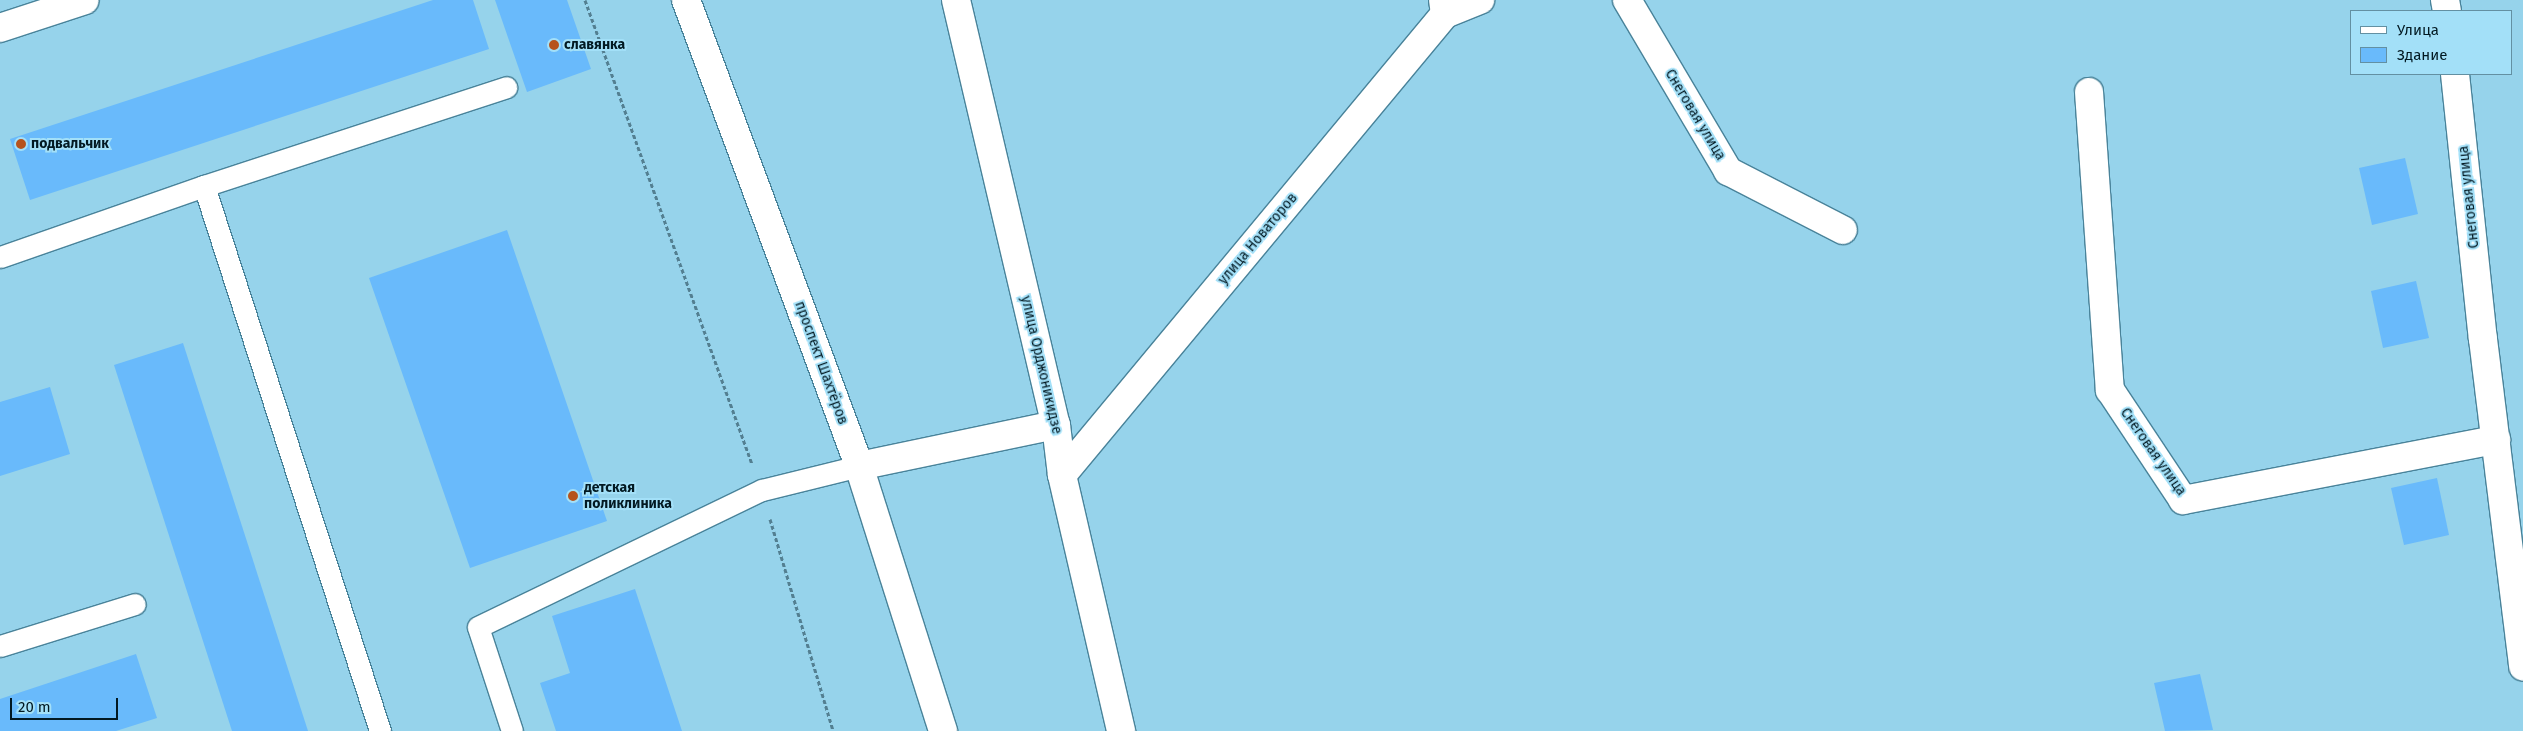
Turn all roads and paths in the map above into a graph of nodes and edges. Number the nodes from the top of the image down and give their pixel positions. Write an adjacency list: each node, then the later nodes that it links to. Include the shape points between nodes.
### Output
1 (85, 0): 8 (street)
2 (585, 0): 19 (path)
3 (686, 0): 17 (street, проспект Шахтёров)
4 (956, 0): 15 (street, улица Орджоникидзе)
5 (1480, 0): 7 (street)
6 (1627, 0): 13 (street, Снеговая улица, via 1728,171)
7 (1444, 7): 18 (street, улица Новаторов)
8 (0, 28)
9 (2455, 75): 16 (street, Снеговая улица)
10 (506, 87): 12 (lane)
11 (2089, 92): 16 (street, Снеговая улица, via 2110,390 2183,500)
12 (204, 186): 14 (lane); 23 (lane)
13 (1843, 230)
14 (0, 257)
15 (1056, 425): 17 (street); 18 (street, улица Орджоникидзе)
16 (2496, 440): 22 (street, Снеговая улица)
17 (859, 466): 19 (lane); 26 (street, проспект Шахтёров)
18 (1062, 475): 27 (street, улица Орджоникидзе)
19 (762, 490): 24 (lane, via 478,627); 25 (path)
20 (135, 604): 21 (lane)
21 (0, 646)
22 (2523, 667)
23 (380, 731)
24 (512, 731)
25 (833, 731)
26 (943, 731)
27 (1121, 731)

